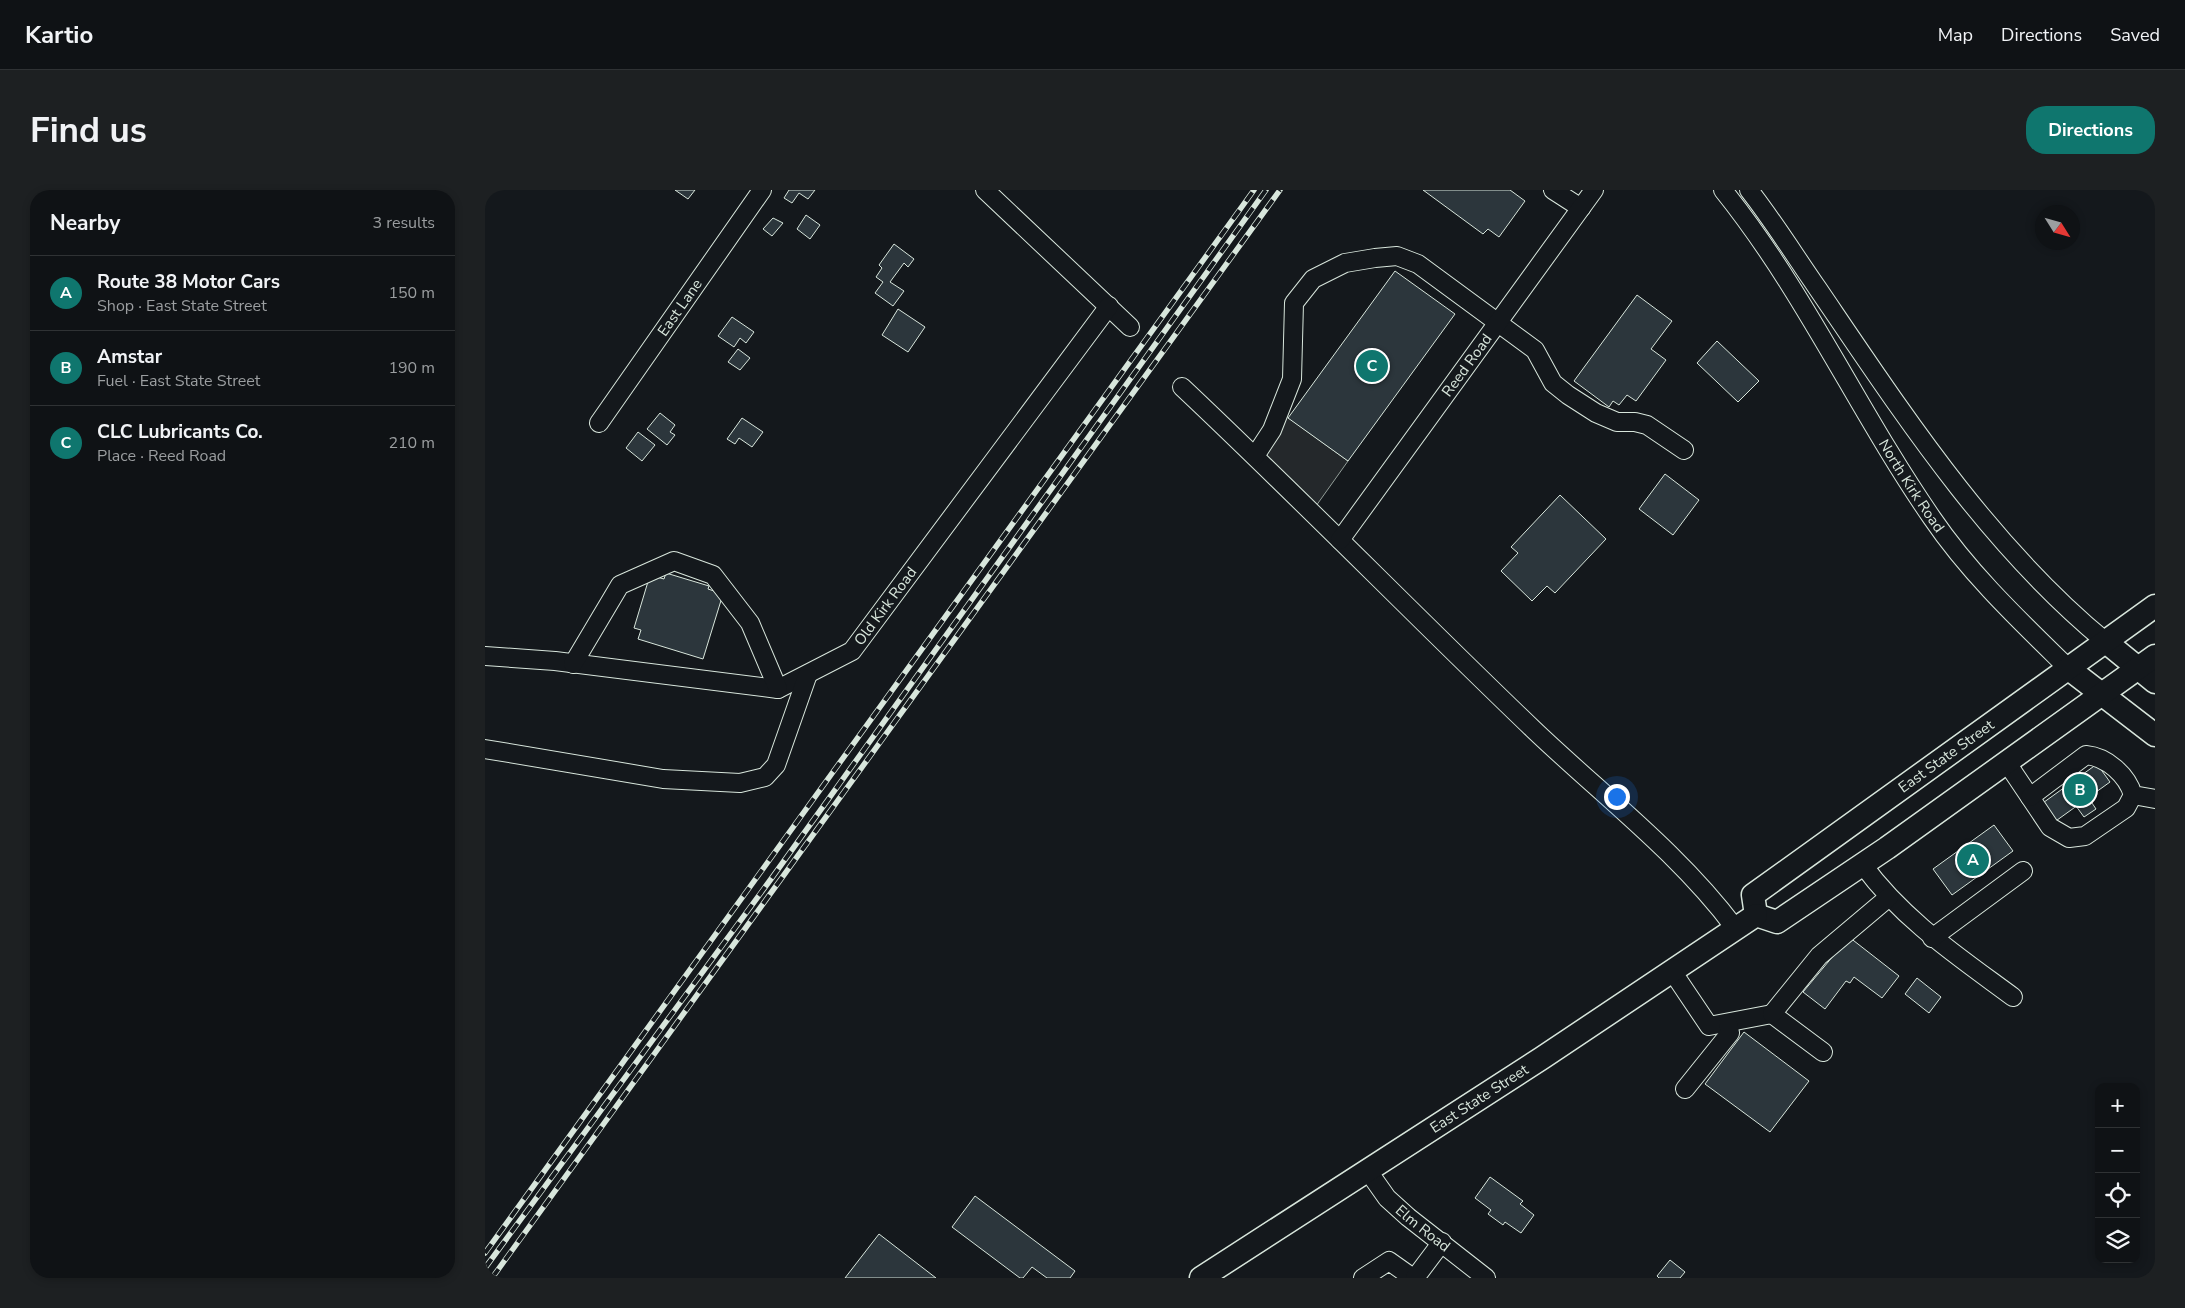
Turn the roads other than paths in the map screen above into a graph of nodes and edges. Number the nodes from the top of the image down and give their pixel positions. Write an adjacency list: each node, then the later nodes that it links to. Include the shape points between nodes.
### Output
1 (762, 190): 12 (street, East Lane)
2 (985, 190): 8 (street)
3 (1553, 190): 7 (street)
4 (1594, 190): 7 (street, Reed Road)
5 (1723, 190): 20 (street, North Kirk Road, via 1770,252 1933,520 1996,595)
6 (1749, 190): 17 (street, via 1935,456 1990,526 2048,590)
7 (1581, 208): 9 (street, Reed Road)
8 (1109, 306): 10 (street); 22 (street, Old Kirk Road, via 852,651)
9 (1497, 323): 13 (street, via 1535,350 1553,383 1568,395 1617,422 1647,425); 14 (street, via 1418,264 1397,256 1345,263 1313,279 1294,303 1292,379 1272,430); 15 (street, Reed Road)
10 (1130, 327)
11 (1182, 387): 14 (street)
12 (599, 424)
13 (1684, 450)
14 (1255, 456): 15 (street)
15 (1340, 540): 35 (street, via 1534,730 1672,857 1712,897)
16 (2155, 606): 17 (main road, East State Street)
17 (2106, 642): 20 (main road, East State Street); 21 (main road)
18 (487, 660): 19 (street)
19 (573, 664): 23 (street); 23 (street, via 620,585 673,561 713,575 750,623)
20 (2069, 669): 24 (main road, North Kirk Road); 34 (main road, East State Street, via 1753,895)
21 (2150, 669): 24 (main road)
22 (808, 674): 23 (street, Old Kirk Road); 26 (street, via 776,765 756,781 663,779)
23 (778, 689)
24 (2102, 695): 25 (main road, North Kirk Road); 27 (main road)
25 (2155, 735)
26 (485, 749)
27 (2007, 763): 29 (street); 31 (main road)
28 (2133, 795): 29 (street, via 2129,780 2099,757 2086,755); 29 (street, via 2126,808 2077,838 2056,832); 30 (street)
29 (2030, 797)
30 (2155, 799)
31 (1863, 865): 33 (street); 34 (main road, via 1777,922)
32 (2023, 871): 36 (street)
33 (1889, 897): 36 (street); 39 (street, via 1819,956)
34 (1755, 915): 35 (main road, East State Street)
35 (1735, 928): 37 (main road, East State Street)
36 (1932, 938): 38 (street)
37 (1672, 971): 40 (street, via 1709,1026); 43 (main road, East State Street)
38 (2013, 997)
39 (1772, 1014): 40 (street); 41 (street)
40 (1728, 1023): 42 (street, via 1731,1033)
41 (1823, 1052)
42 (1685, 1090)
43 (1368, 1171): 44 (street, Elm Road, via 1387,1198); 45 (main road, East State Street)
44 (1442, 1242): 47 (street); 48 (street, Elm Road)
45 (1201, 1278)
46 (1363, 1278): 47 (street, via 1389,1261)
47 (1414, 1278)
48 (1486, 1278)

